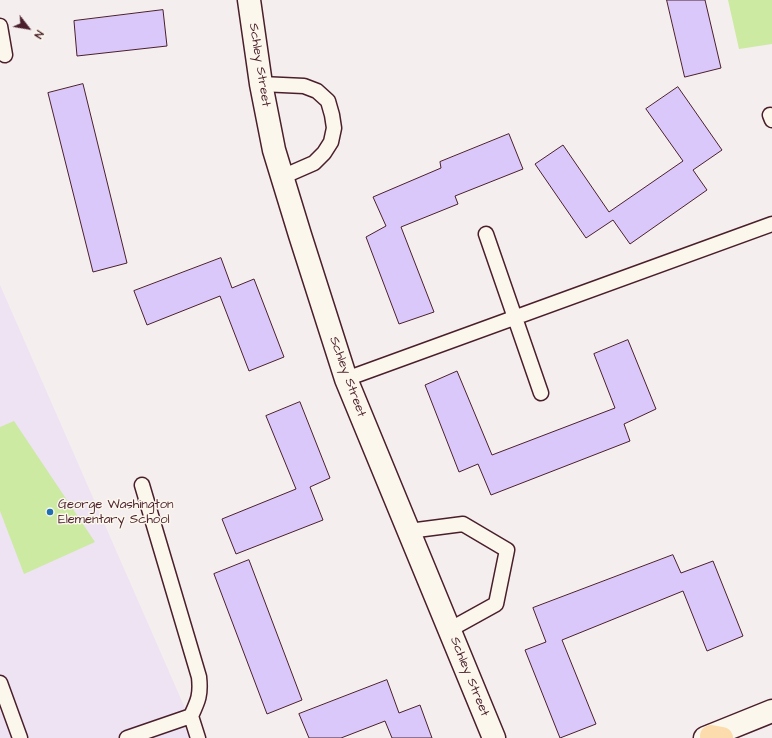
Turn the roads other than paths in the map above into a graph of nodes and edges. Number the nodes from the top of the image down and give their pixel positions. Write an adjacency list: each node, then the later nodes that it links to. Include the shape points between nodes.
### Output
1 (249, 0): 4 (street, Schley Street)
2 (0, 26): 3 (lane)
3 (5, 55)
4 (261, 84): 5 (street, Schley Street); 5 (lane, via 304,86 317,91 328,101 332,115 334,128 331,142 324,153 314,163)
5 (282, 177): 9 (street, Schley Street)
6 (772, 224): 8 (lane)
7 (486, 234): 8 (lane)
8 (514, 317): 9 (lane); 10 (lane)
9 (346, 379): 12 (street, Schley Street)
10 (541, 393)
11 (142, 486): 16 (lane, via 199,677 201,690)
12 (408, 530): 13 (street, Schley Street); 13 (lane, via 463,524 507,550 496,604)
13 (449, 630): 21 (street, Schley Street)
14 (0, 683): 18 (lane)
15 (772, 711): 17 (street)
16 (191, 716): 19 (lane); 20 (lane)
17 (712, 737)
18 (20, 738)
19 (128, 738)
20 (198, 738)
21 (494, 738)

